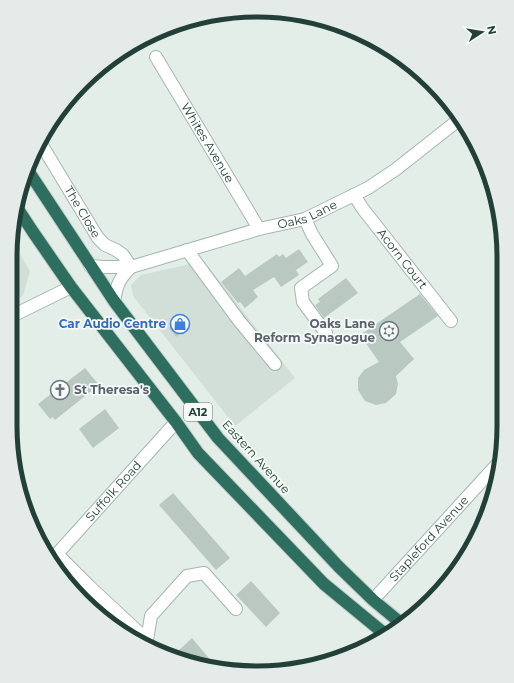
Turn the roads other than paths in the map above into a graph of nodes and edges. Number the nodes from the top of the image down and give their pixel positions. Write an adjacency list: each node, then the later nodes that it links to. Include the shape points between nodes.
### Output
1 (156, 57): 8 (street, Whites Avenue)
2 (456, 122): 5 (street, Oaks Lane, via 395,170)
3 (44, 148): 11 (street, The Close, via 98,238 123,255)
4 (31, 176): 10 (highway, Eastern Avenue / A12)
5 (354, 195): 7 (street, Oaks Lane); 15 (street, Acorn Court)
6 (21, 214): 12 (highway, A12)
7 (305, 219): 8 (street, Oaks Lane); 16 (street, via 332,266 301,288 303,302)
8 (259, 229): 9 (street, Oaks Lane)
9 (187, 250): 11 (street, Oaks Lane); 17 (street, via 240,322)
10 (90, 266): 11 (street, Oaks Lane); 13 (highway, Eastern Avenue / A12)
11 (131, 267): 13 (street, via 122,276 116,288)
12 (71, 287): 14 (street); 18 (highway, A12)
13 (114, 301): 22 (highway, Eastern Avenue / A12, via 218,438)
14 (17, 314)
15 (451, 320)
16 (326, 333)
17 (275, 364)
18 (176, 422): 20 (street, Suffolk Road); 25 (highway, A12, via 198,453 324,584)
19 (493, 469): 22 (street, Stapleford Avenue)
20 (54, 554)
21 (56, 558): 26 (street)
22 (373, 600): 24 (highway, Eastern Avenue / A12)
23 (236, 609): 27 (street, via 204,573 188,576 151,616)
24 (397, 620)
25 (381, 631)
26 (139, 635)
27 (148, 639)

